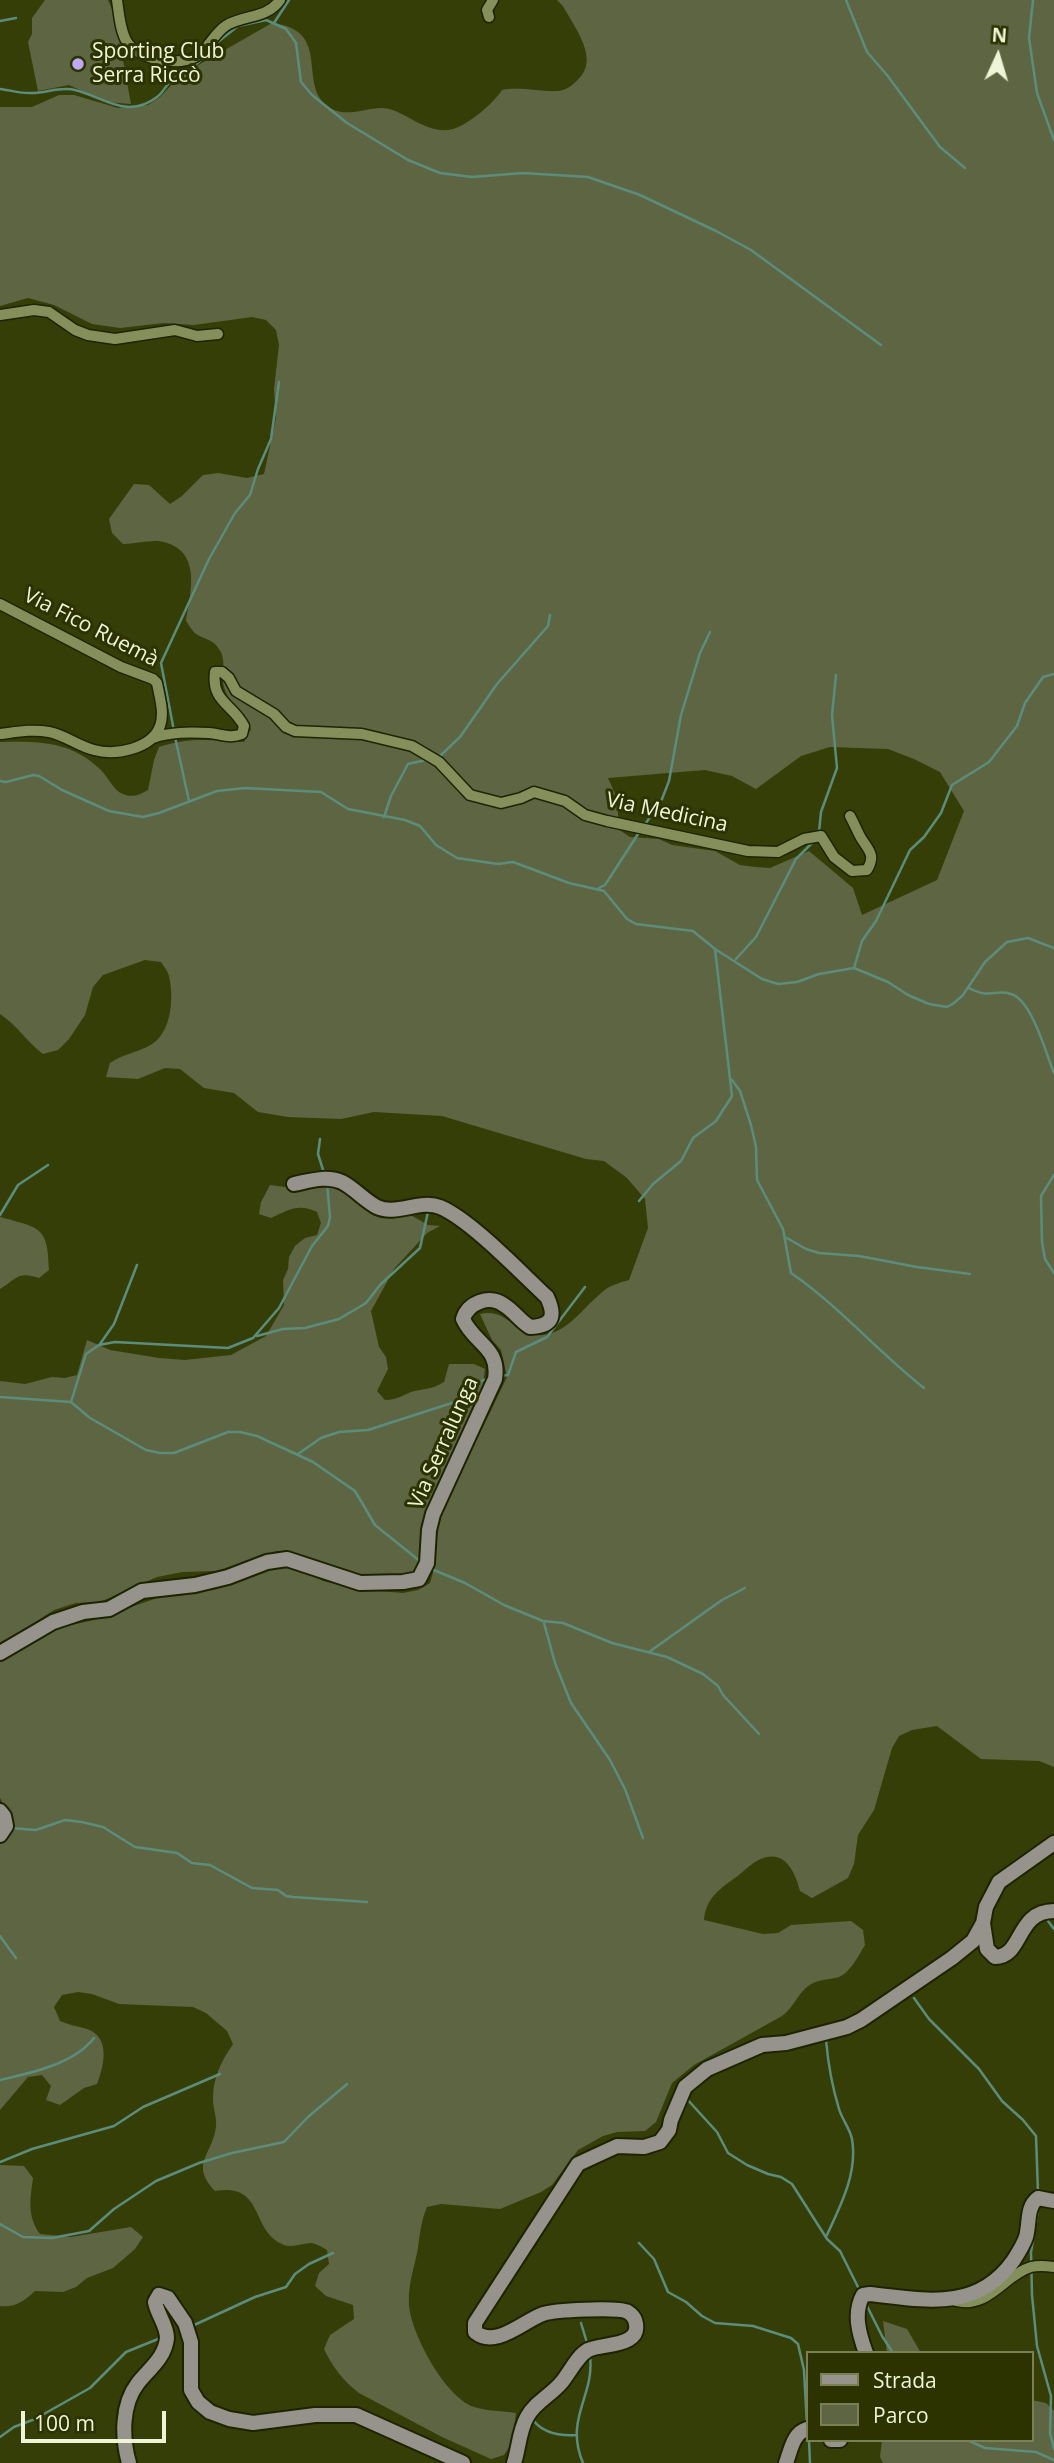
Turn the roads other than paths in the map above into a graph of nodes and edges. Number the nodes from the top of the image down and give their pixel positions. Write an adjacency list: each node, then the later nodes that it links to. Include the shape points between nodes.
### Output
1 (117, 0): 2 (street, via 123,35 133,49 164,60 188,61 228,25 274,9)
2 (280, 0)
3 (493, 0): 4 (street)
4 (488, 17)
5 (0, 315): 6 (street, via 49,312 75,330 115,339 174,330)
6 (218, 334)
7 (0, 604): 9 (street, Via Fico Ruemà, via 157,682 161,725)
8 (0, 734): 9 (street, via 53,733 97,751 139,747)
9 (153, 738): 10 (street, Via Medicina, via 169,732 242,734 240,717 221,700 214,684 215,672 222,672 236,691 286,727 315,734 377,736 412,746 439,762 470,795 501,803 534,792 607,821 748,850 778,852 821,836 834,857 852,871 867,870 871,851)
10 (850, 816)
11 (294, 1184): 12 (street, Via Serralunga, via 340,1181 378,1208 389,1210 439,1207 484,1239 547,1297 552,1308 547,1323 530,1327 493,1300 466,1310 463,1319 468,1330 495,1358 497,1369 433,1514 423,1574 403,1582 360,1583 287,1559 267,1562 195,1586 142,1591 109,1609 53,1622)
12 (0, 1653)
13 (0, 1811): 14 (street, via 6,1826)
14 (0, 1835)
15 (1054, 1843): 17 (street, via 999,1882)
16 (1054, 1911): 17 (street, via 1036,1914 1002,1957 995,1958 987,1949)
17 (983, 1923): 25 (street, via 973,1941 952,1958 848,2027 762,2045 707,2069 685,2087 660,2142 617,2146 578,2164 473,2327 482,2337 494,2337 542,2314 564,2311 627,2312 635,2318 635,2328 625,2342 589,2350 530,2412)
18 (1054, 2200): 20 (street, via 1038,2197 1033,2202 1026,2239 994,2283 973,2294)
19 (1054, 2267): 20 (street, via 1027,2269 977,2301)
20 (949, 2298): 21 (street, via 914,2301 863,2295 857,2314)
21 (865, 2351)
22 (806, 2429): 26 (street, via 795,2437)
23 (129, 2463): 24 (street, via 124,2428 129,2402 136,2385 158,2361 167,2339 155,2302 159,2295 171,2301 188,2330 191,2390 198,2402 217,2416 253,2423 356,2415)
24 (463, 2463)
25 (514, 2463)
26 (786, 2463)

